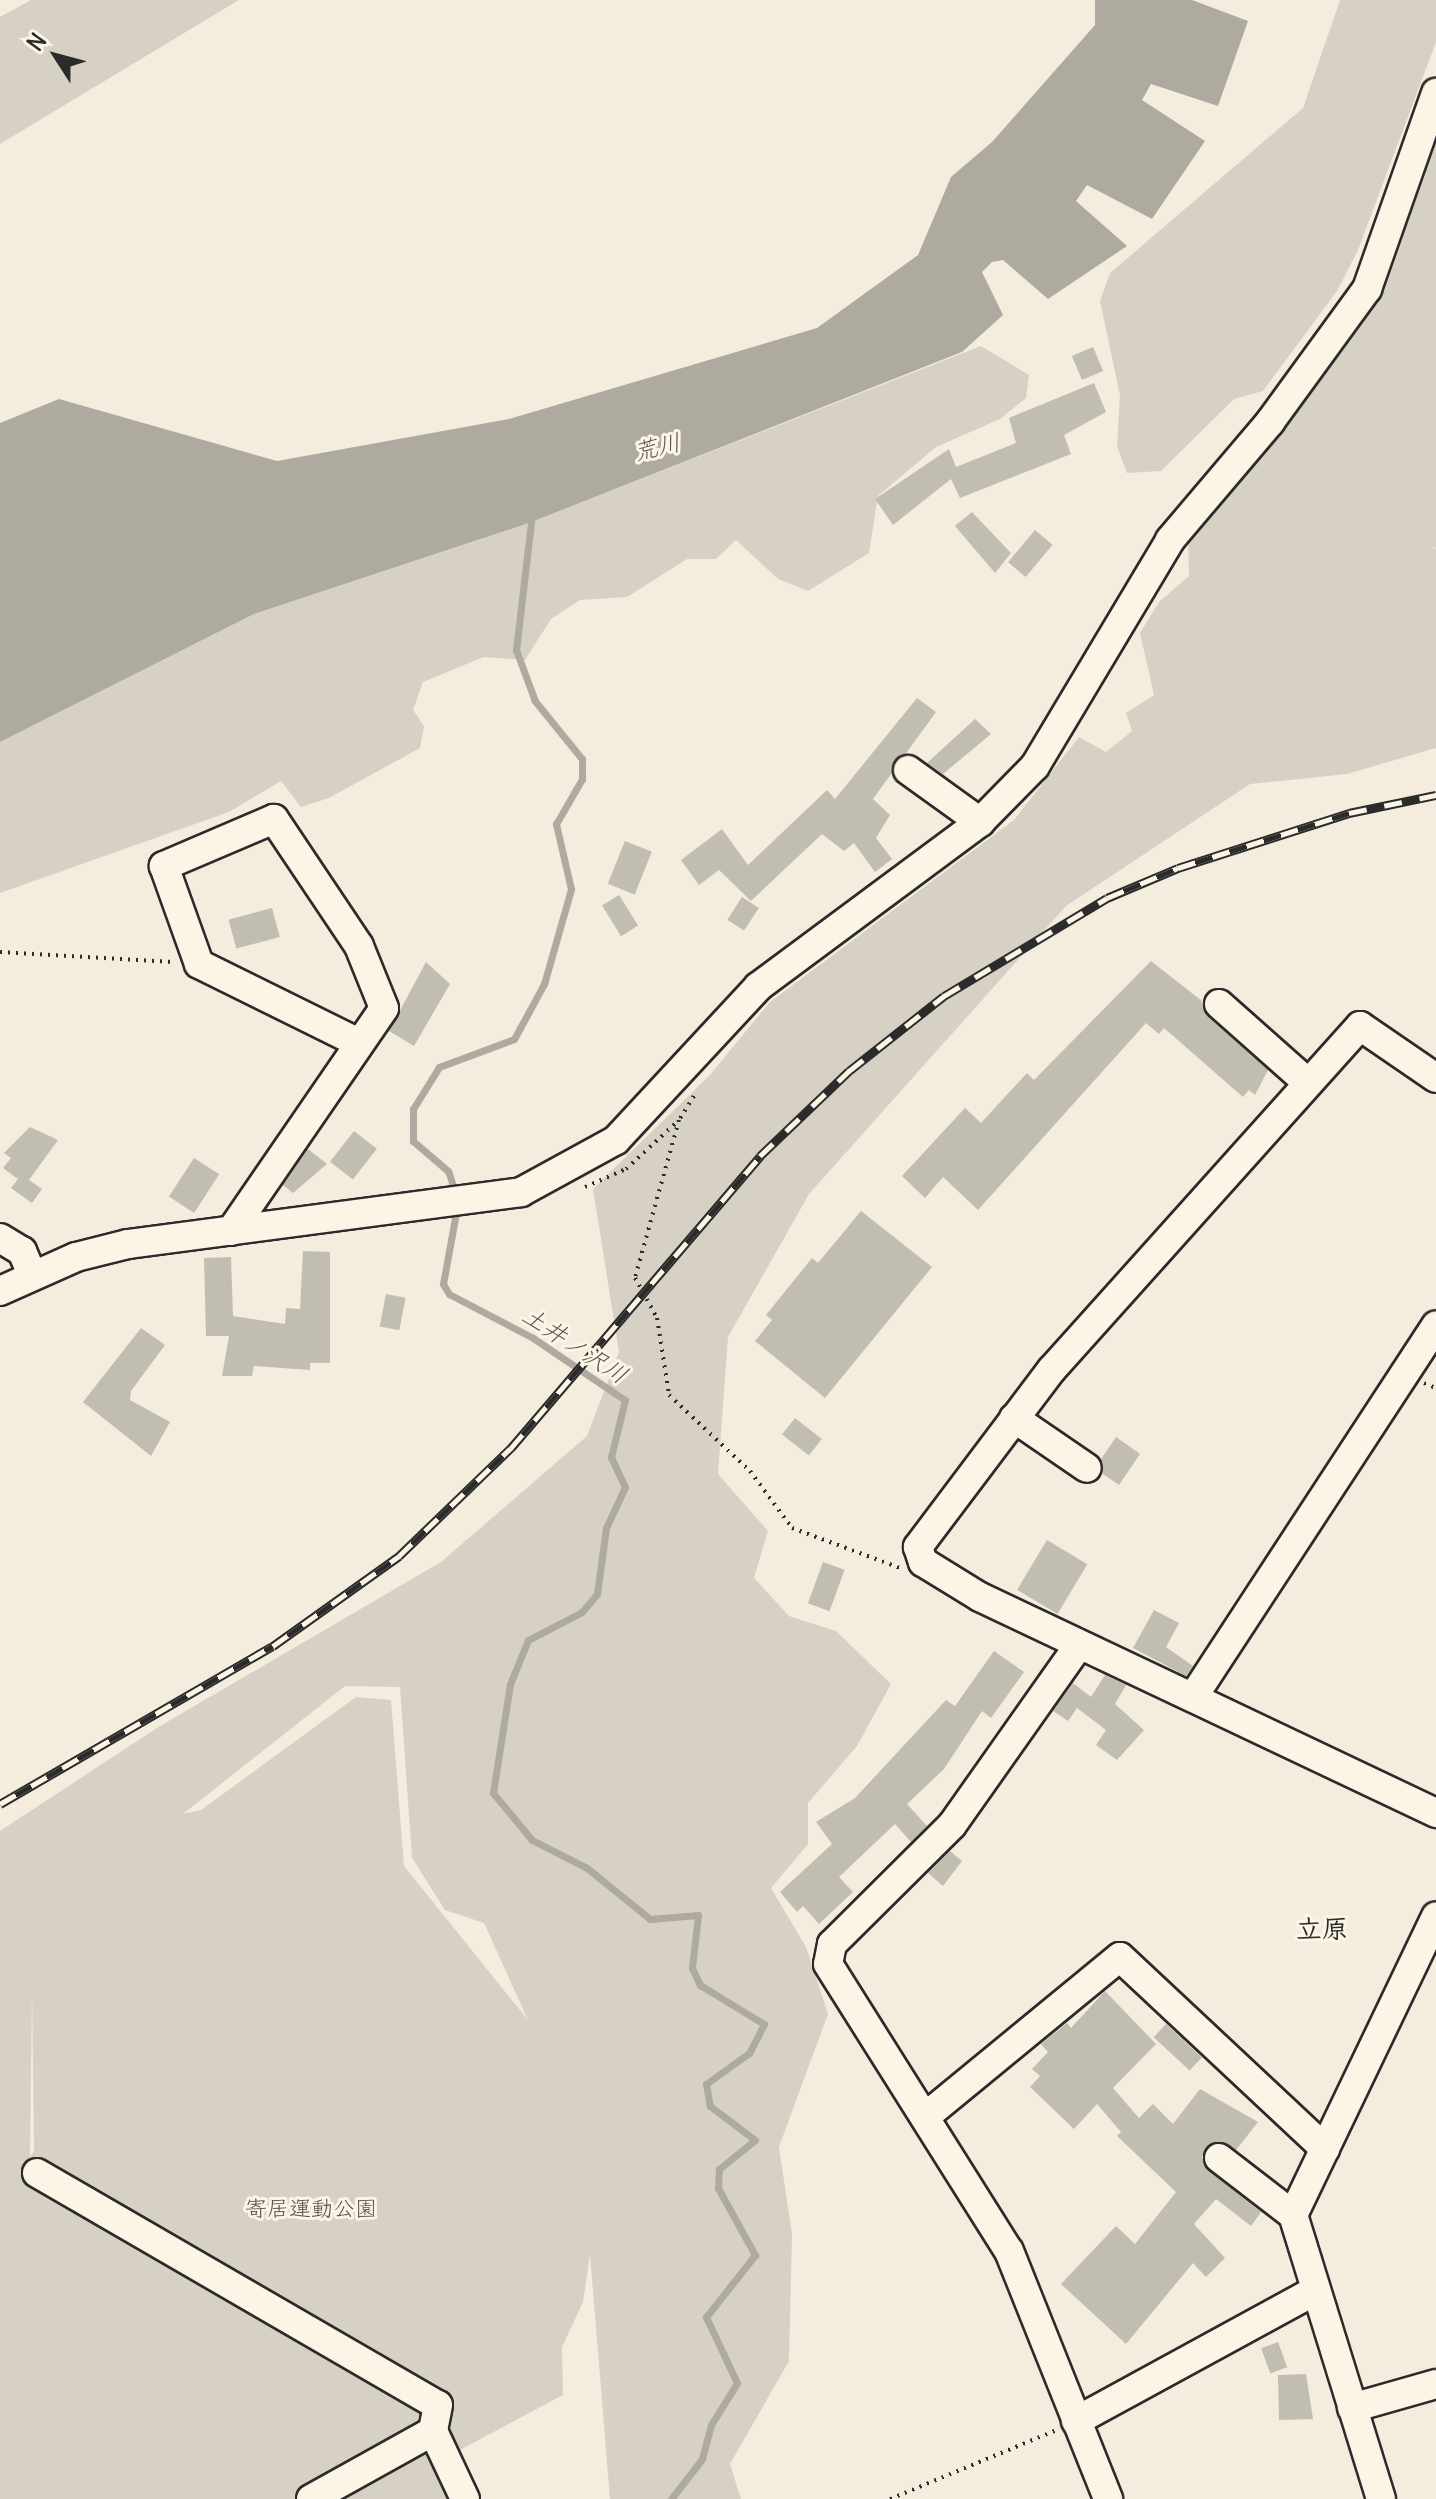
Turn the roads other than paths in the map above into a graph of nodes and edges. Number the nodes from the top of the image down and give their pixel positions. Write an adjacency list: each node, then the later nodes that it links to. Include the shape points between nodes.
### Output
1 (1436, 93): 3 (street, via 1367,289 1342,329 1179,529 1035,766)
2 (908, 770): 3 (street)
3 (980, 822): 8 (street, via 758,987 591,1160 487,1200)
4 (1219, 1004): 7 (street)
5 (359, 1043): 5 (street, via 384,1008 381,991 274,819 164,866 199,964); 8 (street)
6 (1436, 1078): 7 (street, via 1360,1026)
7 (1308, 1083): 13 (street)
8 (231, 1231): 10 (street, via 128,1244)
9 (0, 1238): 10 (street, via 22,1251)
10 (32, 1274): 11 (street)
11 (0, 1291)
12 (1436, 1325): 16 (street)
13 (1014, 1418): 14 (street); 15 (street, via 918,1547 923,1562 980,1597)
14 (1087, 1468)
15 (1079, 1645): 16 (street); 19 (street, via 952,1825 832,1944 828,1964)
16 (1193, 1697): 17 (street)
17 (1436, 1813)
18 (1436, 1916): 20 (street)
19 (925, 2117): 20 (street, via 1120,1957); 27 (street, via 1009,2251)
20 (1325, 2149): 23 (street)
21 (1219, 2158): 23 (street)
22 (37, 2173): 28 (street, via 438,2405)
23 (1293, 2215): 24 (street)
24 (1316, 2290): 26 (street); 27 (street)
25 (1436, 2384): 26 (street)
26 (1352, 2408): 32 (street)
27 (1076, 2421): 31 (street)
28 (433, 2431): 29 (street); 30 (street)
29 (311, 2499)
30 (465, 2499)
31 (1108, 2499)
32 (1381, 2499)

